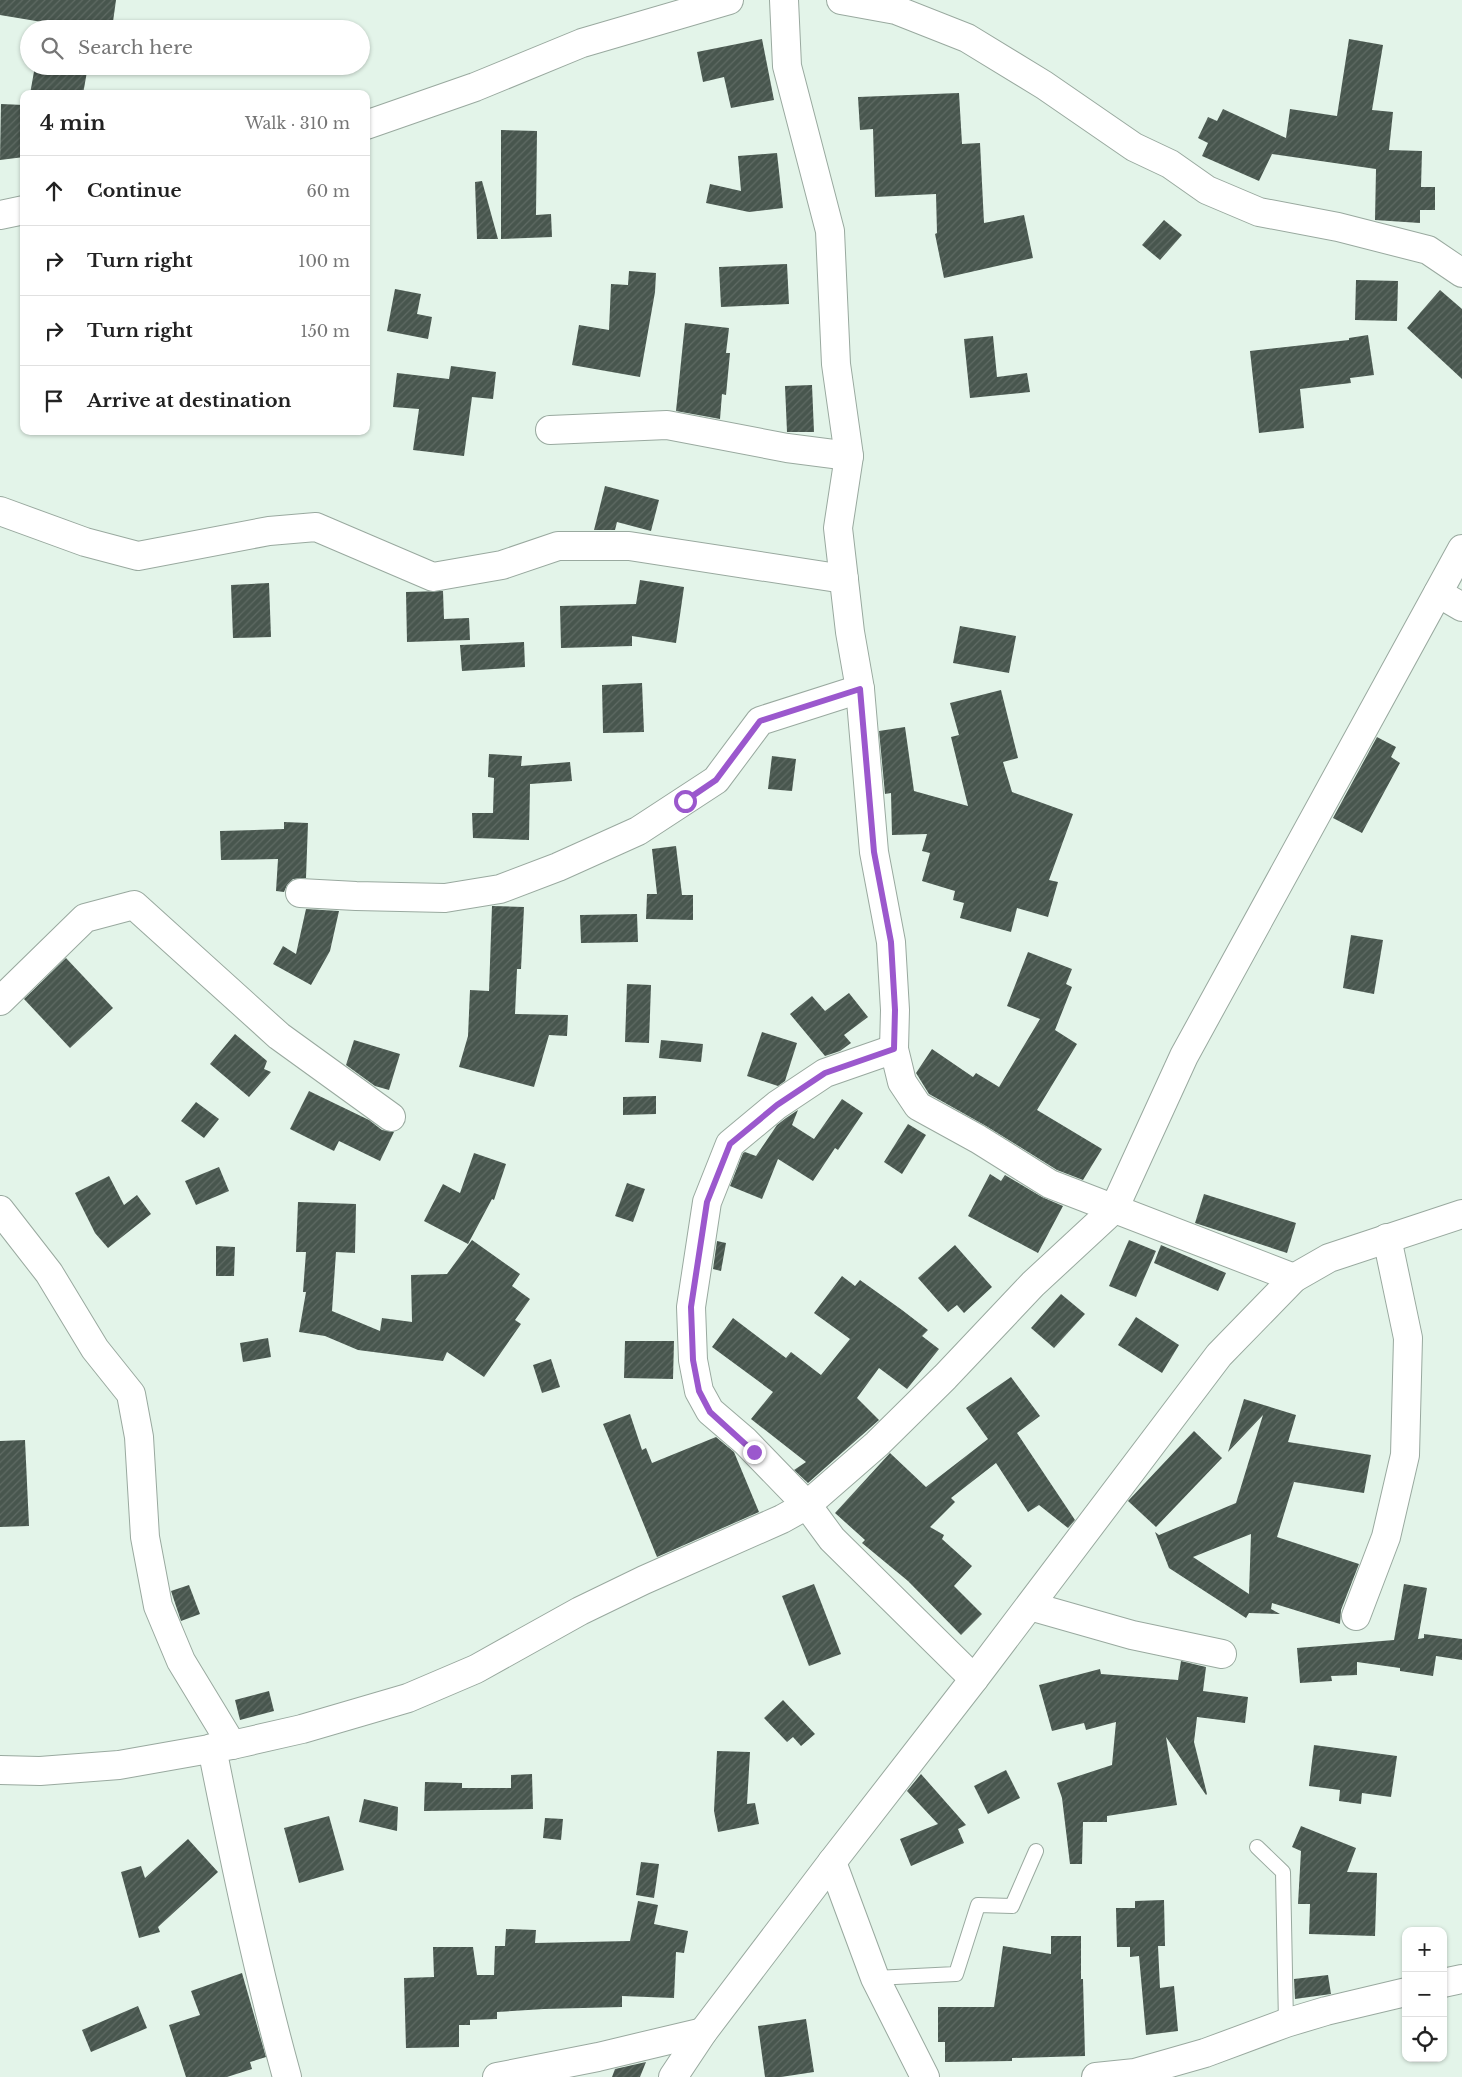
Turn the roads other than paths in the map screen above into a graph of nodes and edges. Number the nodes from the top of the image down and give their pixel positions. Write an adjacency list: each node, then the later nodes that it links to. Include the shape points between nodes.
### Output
1 (729, 0): 4 (street, via 582,43 475,87)
2 (784, 0): 9 (street, via 787,66 830,231 836,364)
3 (841, 0): 7 (street, via 896,10 967,38 1044,85 1134,147 1170,164 1207,190 1259,212 1428,250)
4 (370, 124)
5 (20, 211): 6 (street)
6 (0, 215)
7 (1462, 273)
8 (550, 430): 9 (street, via 667,425 787,448)
9 (849, 456): 12 (street, via 838,528)
10 (0, 511): 12 (street, via 85,542 138,556 269,531 316,527 434,577 502,565 558,546 629,546)
11 (1462, 549): 13 (street)
12 (844, 579): 15 (street)
13 (1438, 593): 14 (street); 20 (street, via 1184,1056)
14 (1462, 607)
15 (860, 689): 16 (street, via 760,721 716,780 638,831 500,889 445,898); 18 (street, via 874,852 891,942)
16 (300, 893)
17 (0, 1001): 19 (street, via 85,918 134,905 278,1036)
18 (894, 1049): 20 (street, via 902,1082 918,1106 1050,1184); 25 (street, via 825,1073 777,1105 730,1144 707,1202 691,1307 693,1360 699,1391 710,1412 745,1441)
19 (391, 1117)
20 (1114, 1209): 24 (street); 25 (street, via 1033,1284 876,1444)
21 (0, 1210): 30 (street, via 49,1273 95,1348 131,1394 139,1437 144,1537 158,1606)
22 (1462, 1214): 23 (street)
23 (1387, 1238): 24 (street, via 1329,1258); 27 (street, via 1408,1338 1405,1455 1386,1537)
24 (1294, 1278): 26 (street, via 1219,1355)
25 (807, 1505): 29 (street, via 832,1539); 30 (street, via 580,1611 476,1669 408,1698 302,1729)
26 (1030, 1606): 28 (street, via 1132,1635); 29 (street)
27 (1356, 1616)
28 (1222, 1654)
29 (974, 1680): 34 (street)
30 (222, 1747): 31 (street, via 119,1765 40,1771); 41 (street, via 239,1883)
31 (0, 1770)
32 (1257, 1847): 39 (lane, via 1283,1872)
33 (1036, 1851): 35 (lane, via 1012,1906 978,1905 956,1974)
34 (832, 1862): 35 (street); 40 (street)
35 (875, 1978): 44 (street)
36 (1462, 1979): 37 (street)
37 (1447, 1982)
38 (1402, 1993): 39 (street)
39 (1286, 2023): 45 (street, via 1170,2063 1134,2073)
40 (703, 2032): 42 (street); 43 (street)
41 (287, 2077)
42 (497, 2077)
43 (674, 2077)
44 (925, 2077)
45 (1096, 2077)

